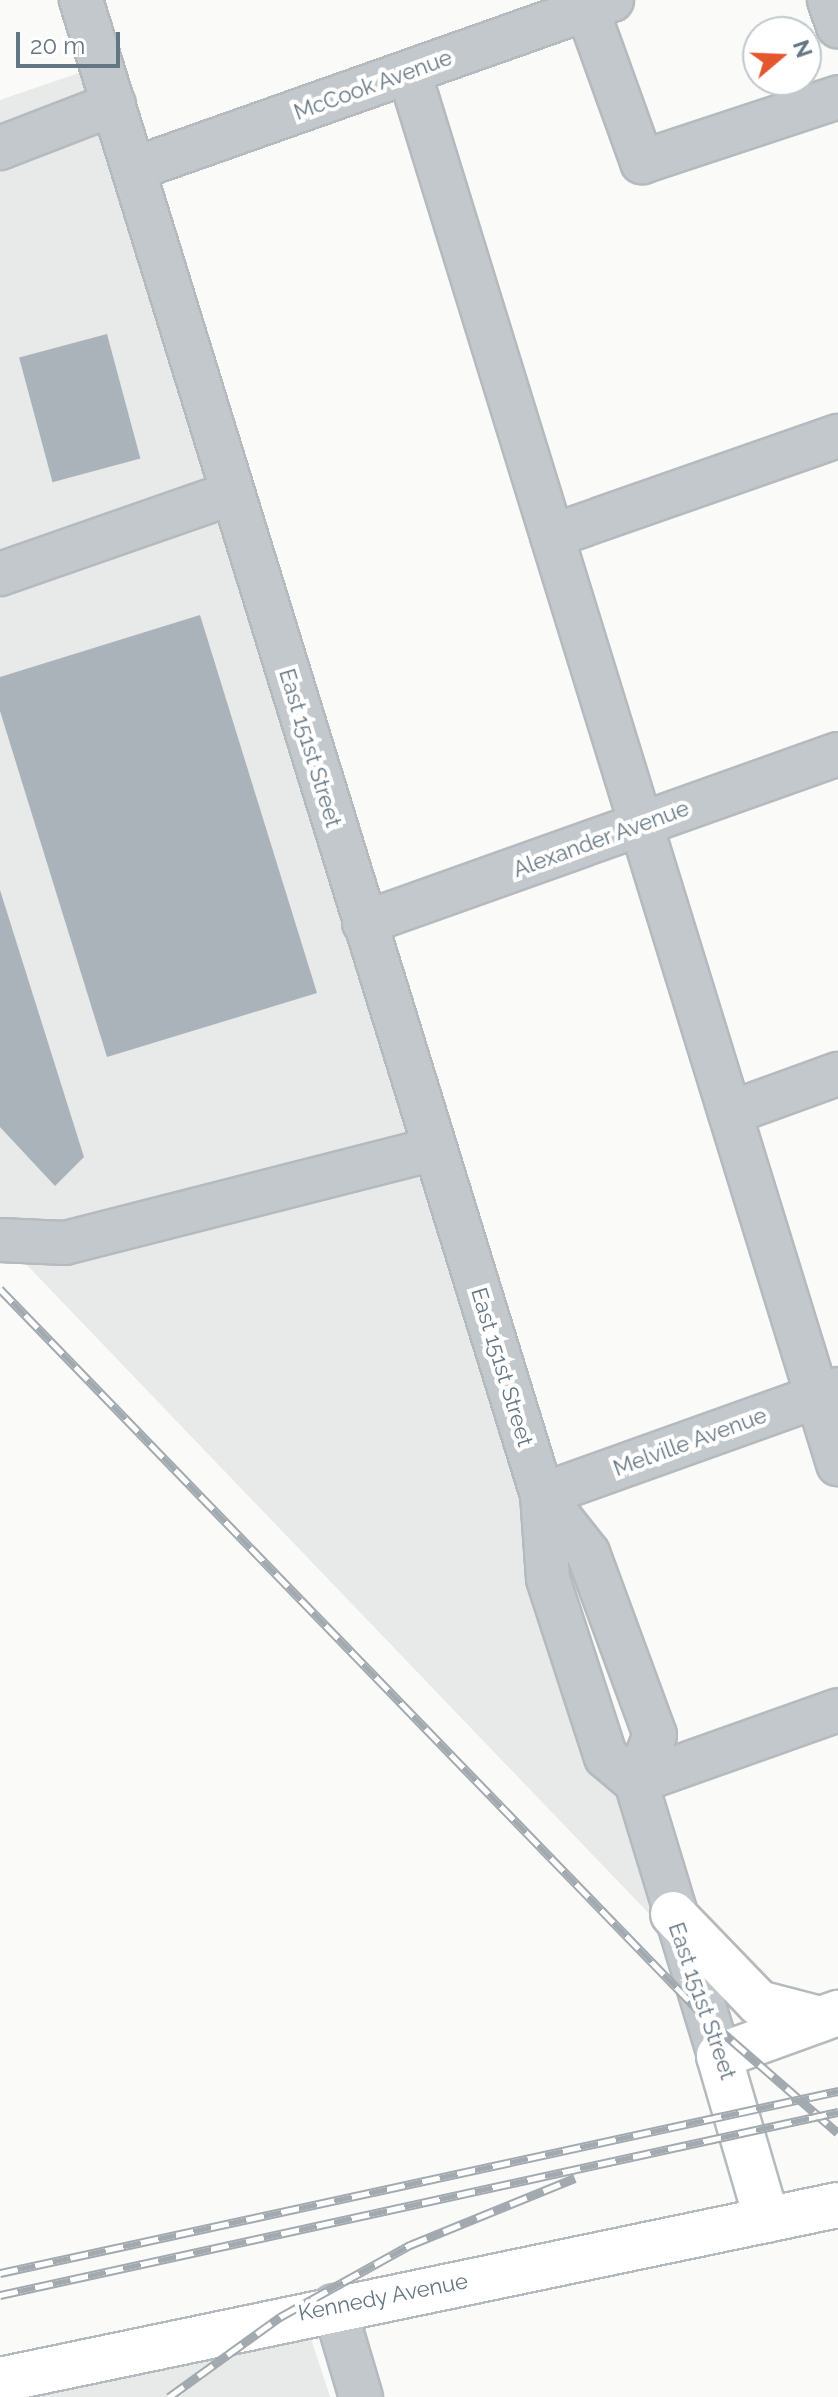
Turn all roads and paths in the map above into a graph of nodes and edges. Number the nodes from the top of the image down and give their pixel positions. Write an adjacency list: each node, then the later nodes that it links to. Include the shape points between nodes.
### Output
1 (81, 0): 7 (street, East 151st Street)
2 (829, 0): 4 (street)
3 (600, 4): 5 (street, McCook Avenue); 6 (street, via 642,162)
4 (838, 26)
5 (409, 72): 9 (street, McCook Avenue); 12 (street)
6 (838, 97)
7 (114, 104): 8 (street); 9 (street, East 151st Street)
8 (0, 148)
9 (134, 169): 11 (street, East 151st Street)
10 (838, 436): 12 (street)
11 (232, 493): 13 (street); 16 (street, East 151st Street)
12 (552, 536): 15 (street)
13 (0, 574)
14 (838, 754): 15 (street, Alexander Avenue)
15 (641, 824): 16 (street, Alexander Avenue); 18 (street)
16 (364, 923): 19 (street, East 151st Street)
17 (838, 1074): 18 (street)
18 (730, 1113): 21 (street)
19 (434, 1149): 20 (street, via 65,1243); 23 (street, East 151st Street)
20 (0, 1240)
21 (827, 1393): 22 (street); 23 (street, Melville Avenue)
22 (838, 1464)
23 (542, 1495): 25 (street, East 151st Street, via 548,1579 606,1757)
24 (838, 1710): 25 (street)
25 (636, 1782): 26 (street, East 151st Street)
26 (673, 1914): 27 (main road, via 759,2003); 28 (street, East 151st Street)
27 (829, 2016): 28 (main road)
28 (719, 2056): 30 (main road, East 151st Street)
29 (838, 2205): 30 (main road, Kennedy Avenue)
30 (767, 2220): 31 (main road, Kennedy Avenue)
31 (334, 2306): 32 (main road, Kennedy Avenue); 33 (street)
32 (0, 2380)
33 (361, 2397)

